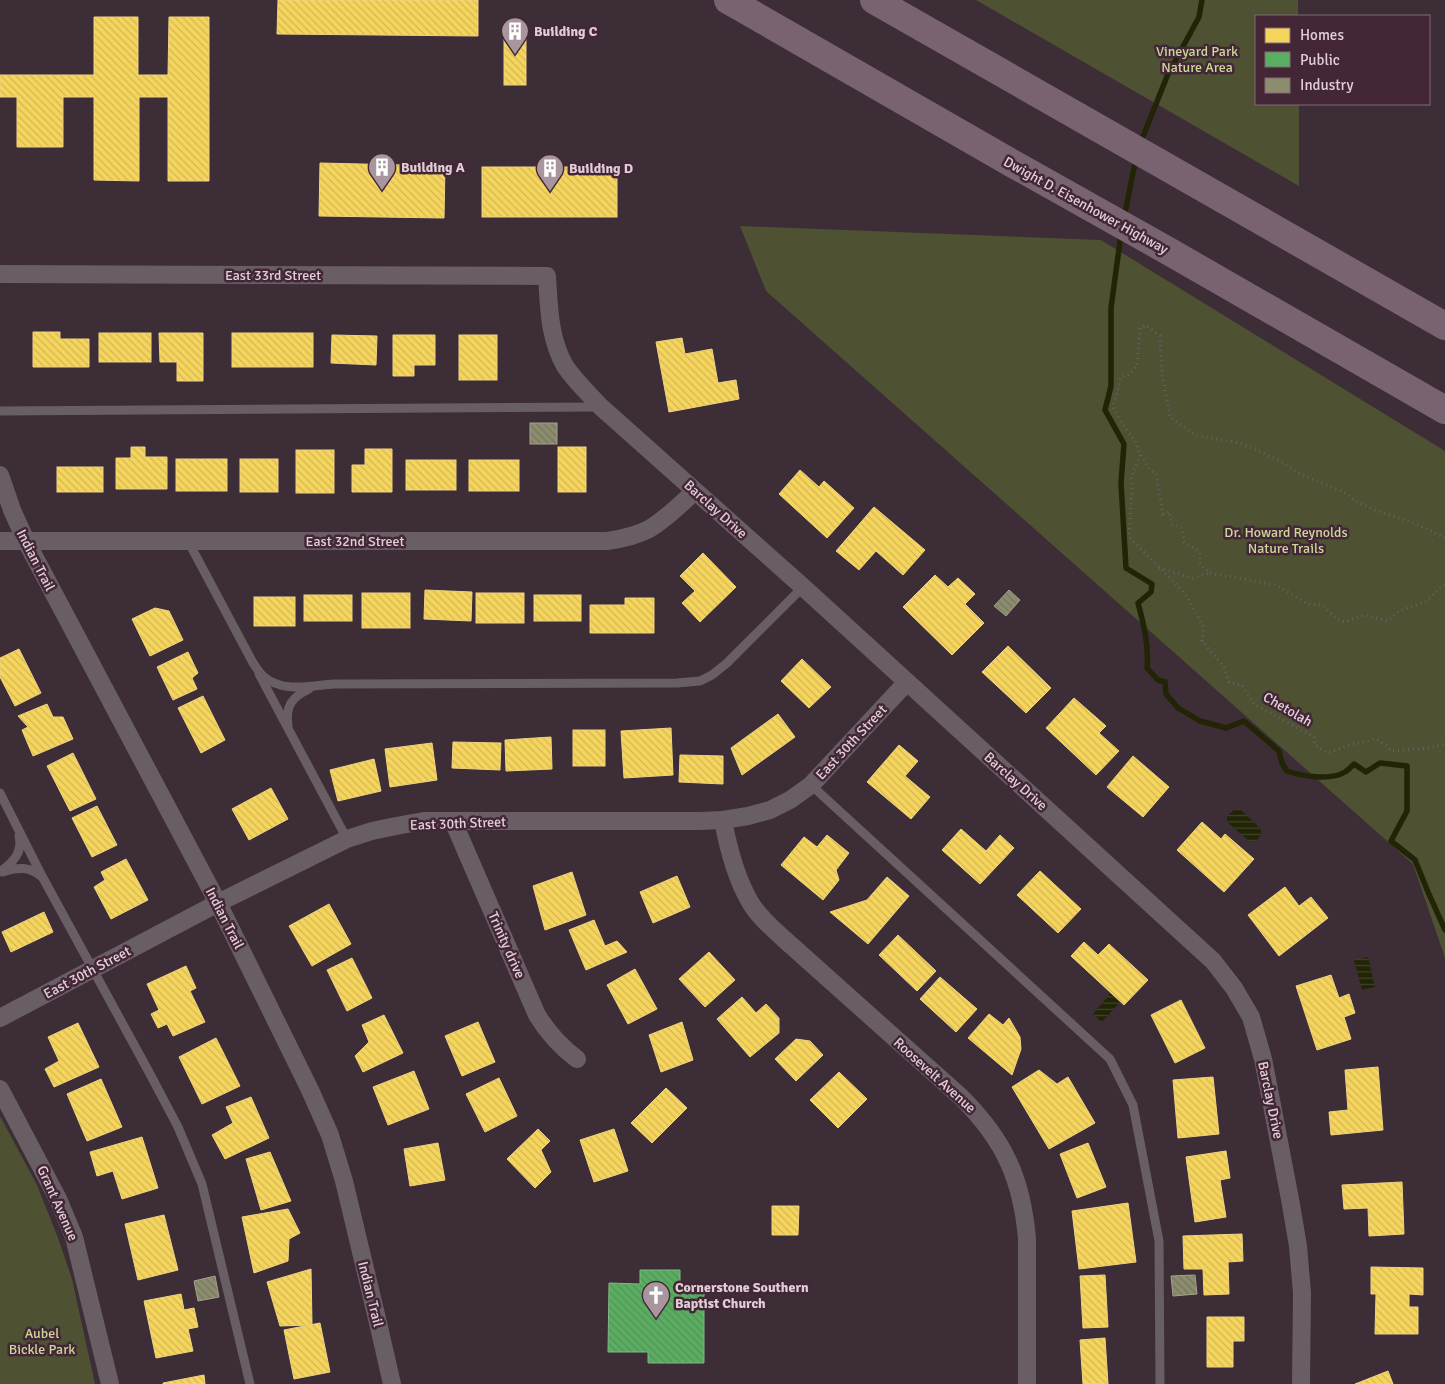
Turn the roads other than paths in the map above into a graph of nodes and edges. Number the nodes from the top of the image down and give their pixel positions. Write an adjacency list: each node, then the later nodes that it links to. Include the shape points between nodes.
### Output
1 (728, 0): 7 (highway, Dwight D. Eisenhower Highway)
2 (874, 0): 5 (highway)
3 (0, 274): 4 (street, East 33rd Street)
4 (547, 276): 6 (street, Barclay Drive, via 549,314 558,351 576,381)
5 (1445, 326)
6 (601, 407): 8 (lane); 10 (street, Barclay Drive)
7 (1445, 410)
8 (0, 411)
9 (0, 475): 12 (street, Indian Trail)
10 (695, 491): 13 (street, East 32nd Street, via 649,529 607,541); 14 (street, Barclay Drive)
11 (0, 541): 12 (street, East 32nd Street)
12 (26, 541): 13 (street, East 32nd Street); 27 (street, Indian Trail)
13 (188, 541): 15 (lane)
14 (803, 587): 16 (street, Barclay Drive); 17 (lane, via 727,663 700,681)
15 (253, 663): 17 (lane, via 263,676 283,686); 18 (lane)
16 (907, 682): 19 (street, East 30th Street); 37 (street, Barclay Drive, via 1213,960 1251,1017 1263,1058 1298,1246 1302,1293)
17 (334, 684): 18 (lane, via 309,689 293,699 288,711)
18 (289, 731): 24 (lane)
19 (811, 785): 21 (street, East 30th Street, via 770,810); 36 (lane, via 1110,1058 1133,1105 1159,1241)
20 (0, 793): 23 (lane)
21 (723, 820): 22 (street, East 30th Street); 35 (street, Roosevelt Avenue, via 743,888 760,916 962,1098 1002,1147 1017,1183 1026,1219)
22 (452, 821): 24 (street, East 30th Street, via 424,821); 30 (street, Trinity drive, via 537,1016 554,1039)
23 (16, 823): 25 (lane, via 20,850); 26 (lane)
24 (347, 839): 27 (street, East 30th Street)
25 (0, 872): 26 (lane, via 24,868)
26 (43, 878): 28 (lane)
27 (218, 903): 28 (street, East 30th Street); 34 (street, Indian Trail, via 330,1135)
28 (93, 969): 29 (street, East 30th Street); 33 (lane, via 173,1118 202,1184)
29 (0, 1018)
30 (577, 1059)
31 (0, 1089): 32 (street, Grant Avenue, via 58,1199 74,1237)
32 (110, 1384)
33 (250, 1384)
34 (392, 1384)
35 (1028, 1384)
36 (1160, 1384)
37 (1301, 1384)

